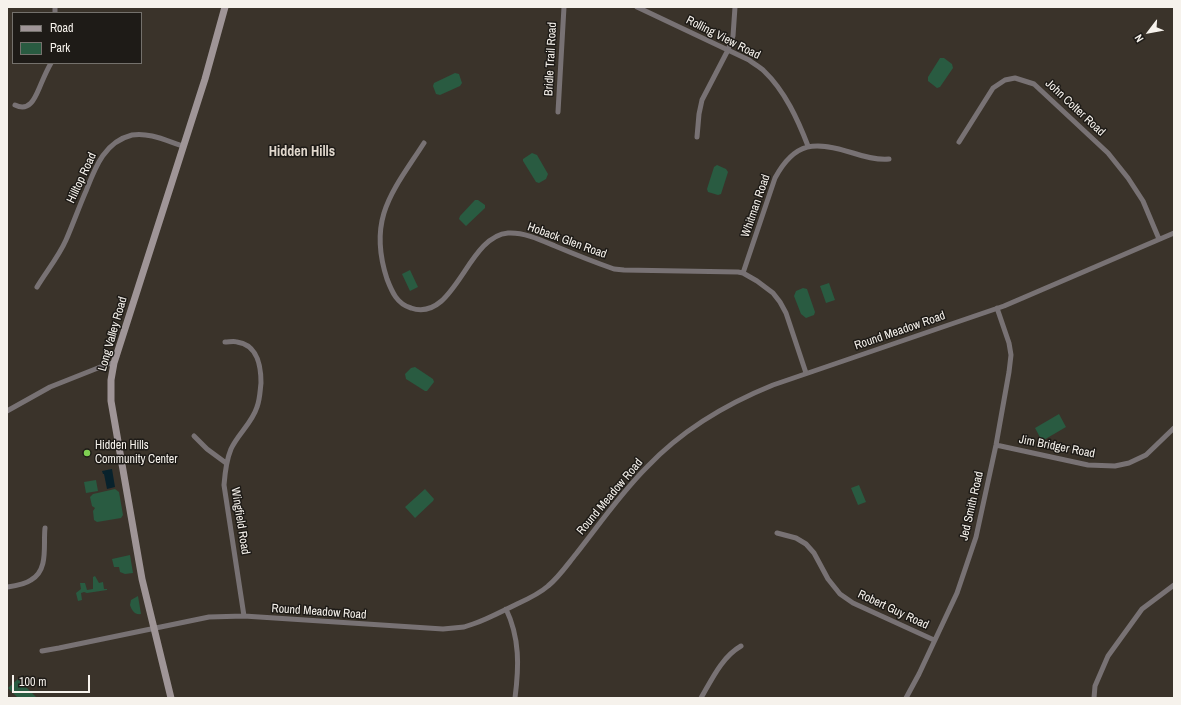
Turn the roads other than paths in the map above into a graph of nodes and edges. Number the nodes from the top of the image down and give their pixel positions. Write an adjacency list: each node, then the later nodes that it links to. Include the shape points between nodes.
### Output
1 (225, 7): 12 (street, Long Valley Road)
2 (564, 7): 8 (street, Bridle Trail Road)
3 (637, 7): 5 (street, Rolling View Road)
4 (735, 7): 5 (street)
5 (728, 50): 9 (street, via 702,100); 13 (street, Rolling View Road, via 749,60 764,71 776,85 798,121)
6 (51, 64): 7 (street, via 31,103 23,107)
7 (15, 105)
8 (558, 112)
9 (697, 137)
10 (424, 142): 17 (street, Hoback Glen Road, via 393,192 380,229 380,244 391,292 404,306 423,310 445,299 480,251 491,240 507,233 537,238 614,269)
11 (959, 142): 16 (street, John Colter Road, via 993,88 1005,80 1015,78 1034,84 1108,153 1143,201)
12 (183, 146): 18 (street, Hilltop Road, via 140,134 123,138 106,150 97,162 65,242); 21 (street, Long Valley Road)
13 (808, 146): 14 (street, Whitman Road, via 828,146 868,158); 17 (street, Whitman Road, via 794,153 783,163 775,178)
14 (889, 159)
15 (1174, 233): 16 (street, Round Meadow Road)
16 (1159, 239): 19 (street, Round Meadow Road)
17 (743, 273): 22 (street, Hoback Glen Road, via 773,292 780,302)
18 (37, 287)
19 (997, 308): 22 (street, Round Meadow Road); 26 (street, Jed Smith Road, via 1011,355)
20 (225, 342): 27 (street, Wingfield Road, via 246,345 258,358 261,369 257,407 232,448)
21 (114, 363): 23 (street, via 50,387); 34 (street, Long Valley Road, via 111,401)
22 (806, 373): 32 (street, Round Meadow Road, via 736,401 675,441 625,490 548,586)
23 (7, 410)
24 (1174, 428): 26 (street, Jim Bridger Road, via 1146,455 1115,466 1088,465)
25 (194, 436): 27 (street)
26 (996, 445): 35 (street, Jed Smith Road, via 976,537 957,593)
27 (226, 463): 33 (street, Wingfield Road, via 225,492)
28 (45, 528): 31 (street, via 44,560 40,570 32,580)
29 (777, 533): 35 (street, Robert Guy Road, via 796,538 806,544 828,579 840,594 853,603)
30 (1174, 585): 42 (street, via 1142,609 1108,656 1095,686)
31 (7, 587)
32 (506, 609): 33 (street, Round Meadow Road, via 473,624 452,629); 39 (street, via 513,624 518,653)
33 (244, 616): 34 (street, Round Meadow Road, via 218,615)
34 (153, 628): 37 (street, Round Meadow Road); 38 (street, Long Valley Road)
35 (934, 640): 41 (street, Jed Smith Road)
36 (741, 646): 40 (street, via 731,652)
37 (42, 650)
38 (171, 698)
39 (515, 698)
40 (701, 698)
41 (906, 698)
42 (1094, 698)

